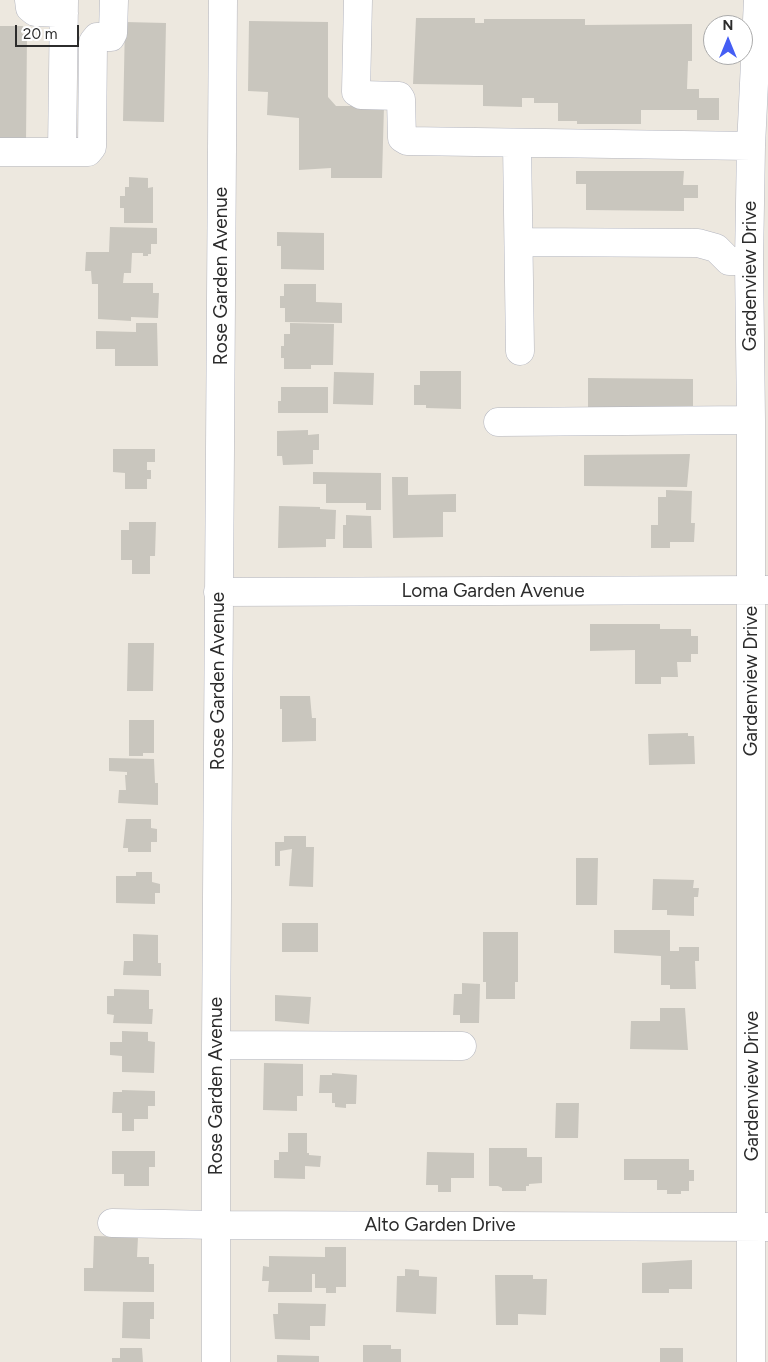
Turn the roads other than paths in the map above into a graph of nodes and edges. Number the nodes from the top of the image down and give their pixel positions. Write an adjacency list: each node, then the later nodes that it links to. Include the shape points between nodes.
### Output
1 (29, 0): 6 (street, via 34,12)
2 (114, 0): 10 (street, via 111,38 97,37 92,42 92,147 88,152)
3 (223, 0): 17 (street, Rose Garden Avenue)
4 (358, 0): 7 (street, via 356,92 361,96 399,96 402,138 407,141)
5 (758, 0): 8 (street, Gardenview Drive)
6 (64, 6): 10 (street)
7 (517, 142): 8 (street); 11 (street)
8 (751, 146): 12 (street, Gardenview Drive)
9 (0, 152): 10 (street)
10 (62, 152)
11 (519, 242): 12 (street, via 698,243 716,248 729,262); 13 (street)
12 (755, 269): 14 (street, Gardenview Drive)
13 (520, 351)
14 (751, 420): 15 (street); 16 (street, Gardenview Drive)
15 (498, 422)
16 (760, 590): 17 (street, Loma Garden Avenue); 22 (street, Gardenview Drive)
17 (218, 592): 18 (street, Rose Garden Avenue)
18 (216, 1045): 19 (street); 21 (street, Rose Garden Avenue)
19 (462, 1046)
20 (112, 1223): 21 (street, Alto Garden Drive)
21 (216, 1225): 22 (street, Alto Garden Drive); 23 (street, Rose Garden Avenue)
22 (760, 1227): 24 (street, Gardenview Drive)
23 (216, 1362)
24 (751, 1362)

